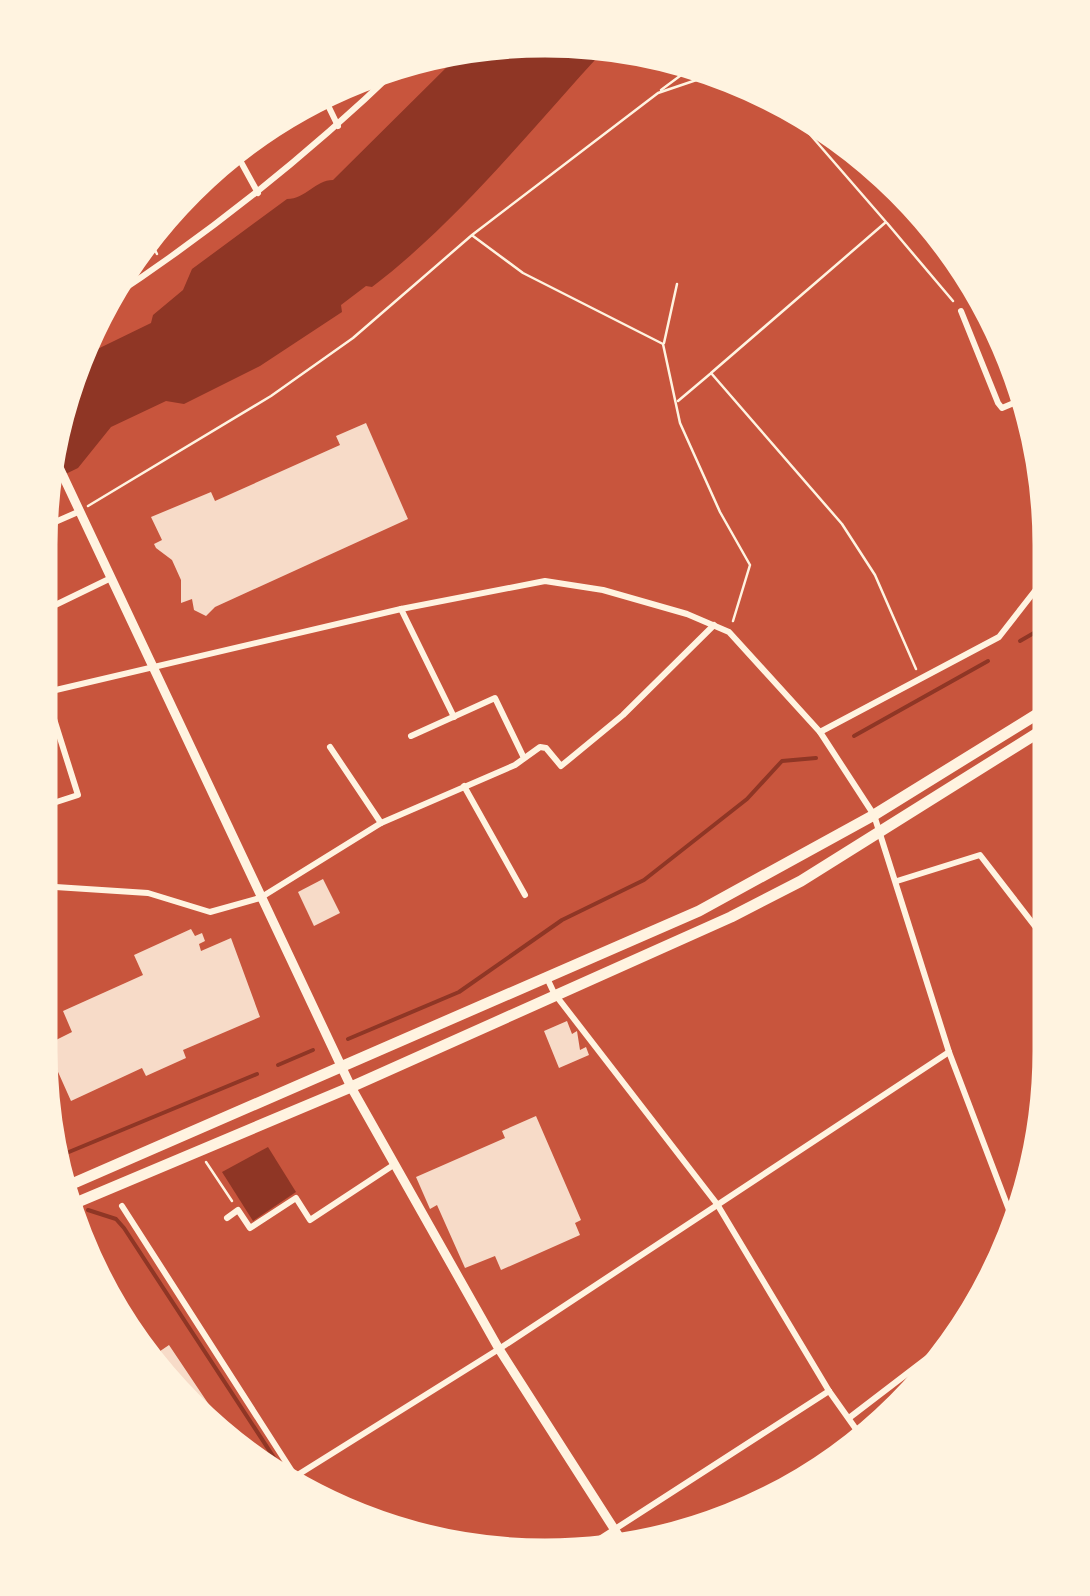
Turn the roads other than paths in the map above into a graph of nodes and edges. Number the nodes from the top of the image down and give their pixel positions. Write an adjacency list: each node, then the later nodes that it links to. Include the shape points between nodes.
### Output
1 (383, 82): 3 (street)
2 (328, 106): 3 (street)
3 (338, 126): 5 (street)
4 (240, 162): 5 (street)
5 (258, 193): 6 (street)
6 (131, 285)
7 (961, 311): 8 (street, via 998,403)
8 (1014, 403)
9 (60, 473): 10 (street)
10 (76, 509): 11 (street); 12 (street)
11 (56, 520)
12 (112, 578): 14 (street); 17 (street)
13 (1035, 591): 22 (street, via 1000,637)
14 (55, 605)
15 (401, 609): 16 (street, via 545,581 603,590); 17 (street); 20 (street)
16 (714, 624): 22 (street, via 729,632); 26 (street, via 562,766 546,748)
17 (155, 665): 18 (street); 35 (street)
18 (55, 688)
19 (1035, 715): 29 (highway)
20 (454, 717): 24 (street); 26 (street, via 495,698)
21 (55, 724): 28 (street, via 78,796)
22 (820, 732): 29 (street)
23 (1035, 735): 31 (highway)
24 (411, 736)
25 (330, 747): 30 (street)
26 (523, 756): 27 (street)
27 (464, 786): 30 (street); 34 (street)
28 (55, 803)
29 (874, 815): 31 (street); 37 (highway, via 716,902)
30 (381, 823): 35 (street)
31 (881, 831): 32 (street); 38 (highway, via 731,917)
32 (897, 881): 36 (street, via 980,854); 39 (street)
33 (55, 887): 35 (street, via 148,893 210,912)
34 (524, 894)
35 (260, 898): 40 (street)
36 (1035, 925)
37 (547, 977): 38 (street); 40 (highway)
38 (554, 994): 41 (highway); 45 (street)
39 (949, 1052): 45 (street); 47 (street)
40 (342, 1068): 41 (street); 43 (highway)
41 (351, 1086): 42 (street); 44 (highway)
42 (395, 1164): 48 (street, via 310,1220 296,1198 250,1228 238,1210); 49 (street)
43 (74, 1183)
44 (79, 1202)
45 (717, 1204): 49 (street); 51 (street)
46 (122, 1206): 54 (street)
47 (1008, 1211)
48 (227, 1218)
49 (498, 1348): 55 (street); 56 (street)
50 (925, 1360): 52 (street)
51 (829, 1391): 52 (street); 56 (street)
52 (849, 1418): 53 (street)
53 (856, 1429)
54 (284, 1465)
55 (298, 1474)
56 (614, 1530): 57 (street); 58 (street)
57 (618, 1536)
58 (602, 1538)

